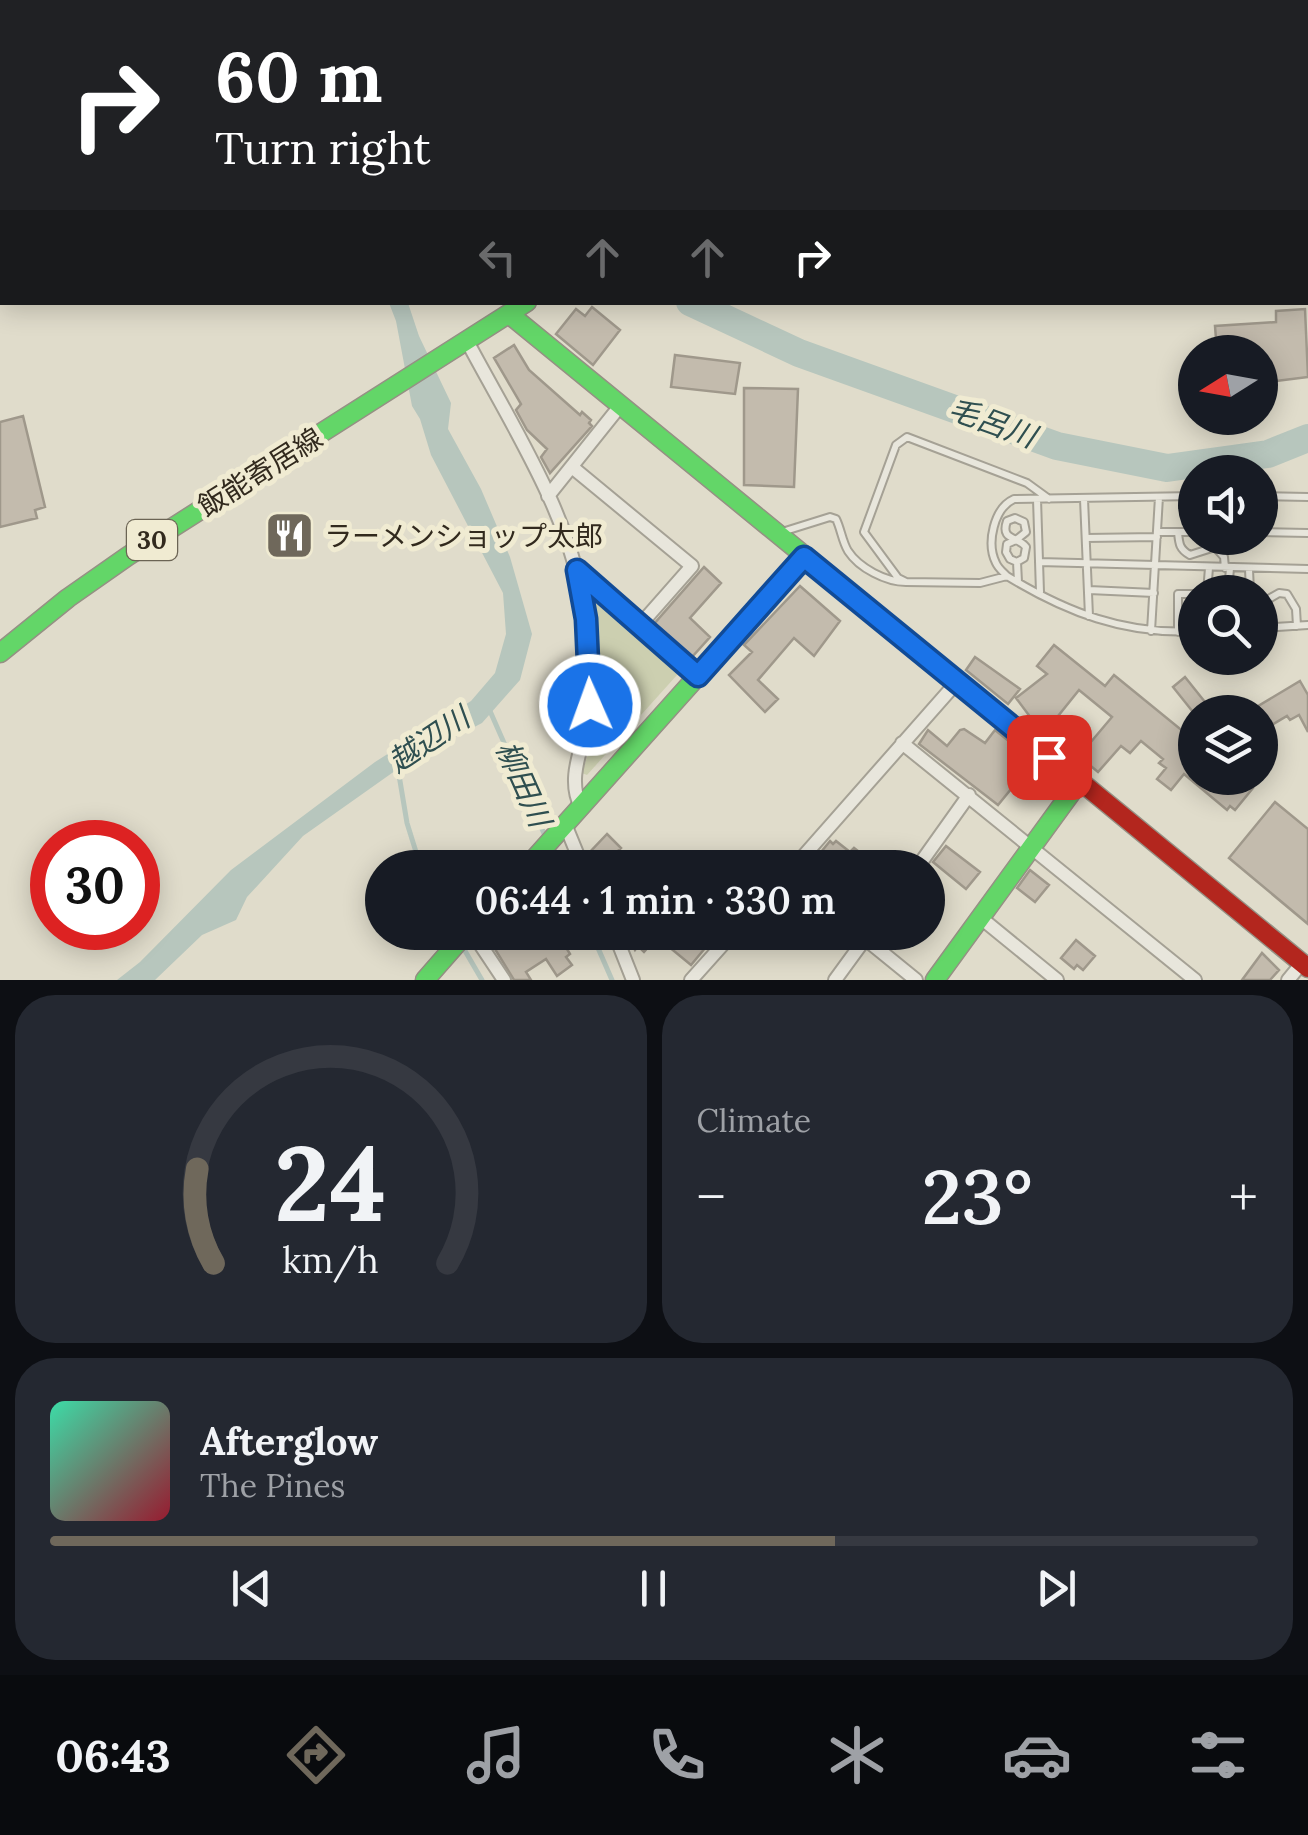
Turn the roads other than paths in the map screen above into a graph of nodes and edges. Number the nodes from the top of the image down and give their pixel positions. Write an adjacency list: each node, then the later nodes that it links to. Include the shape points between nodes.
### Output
1 (522, 305): 2 (street, 飯能寄居線 / 30)
2 (508, 314): 3 (street, 飯能寄居線 / 30); 4 (street)
3 (460, 346): 6 (street); 51 (street, 飯能寄居線 / 30, via 106,570)
4 (620, 406): 5 (street); 19 (street)
5 (572, 467): 6 (street); 45 (street, via 692,566)
6 (548, 496): 32 (street)
7 (1178, 496): 9 (lane)
8 (1278, 496): 10 (lane)
9 (1159, 497): 14 (lane); 20 (lane)
10 (1308, 497)
11 (1014, 499): 12 (lane); 15 (lane); 37 (lane, via 995,518 996,564)
12 (1037, 499): 13 (lane); 26 (lane)
13 (1050, 499): 14 (lane); 38 (lane, via 1027,483 914,438 900,440 864,532)
14 (1084, 499): 21 (lane)
15 (1015, 518): 22 (lane, via 1026,532); 22 (lane, via 1004,529)
16 (1178, 532): 20 (lane)
17 (1278, 532): 18 (lane)
18 (1308, 532)
19 (776, 534): 24 (street); 38 (lane, via 830,516 860,564)
20 (1157, 535): 21 (lane); 28 (lane)
21 (1086, 538): 27 (lane)
22 (1016, 540): 25 (lane, via 1006,548); 25 (lane, via 1026,551)
23 (1222, 555): 30 (lane)
24 (804, 557): 52 (street); 53 (street)
25 (1016, 562): 39 (lane)
26 (1039, 562): 27 (lane); 41 (lane)
27 (1088, 564): 28 (lane); 40 (lane)
28 (1155, 567): 29 (lane); 42 (lane)
29 (1208, 568): 30 (lane); 34 (lane)
30 (1227, 568): 31 (lane); 35 (lane)
31 (1250, 568): 33 (lane); 36 (lane)
32 (577, 570): 45 (street); 57 (street, via 590,705 572,780)
33 (1308, 570)
34 (1208, 575)
35 (1227, 575)
36 (1250, 575)
37 (1007, 576): 38 (lane, via 980,583); 39 (lane)
38 (906, 582)
39 (1018, 582): 41 (lane)
40 (1089, 590): 42 (lane); 44 (lane)
41 (1040, 592): 44 (lane)
42 (1154, 593): 49 (lane)
43 (1278, 594): 47 (lane, via 1296,609)
44 (1089, 616): 49 (lane)
45 (640, 625): 52 (street)
46 (1308, 625): 47 (lane)
47 (1297, 626): 48 (lane)
48 (1278, 627)
49 (1151, 632): 50 (lane)
50 (1178, 632)
51 (0, 653)
52 (698, 676): 57 (street)
53 (957, 682): 54 (street); 55 (street)
54 (902, 743): 56 (street); 62 (street)
55 (1079, 782): 59 (street); 71 (street)
56 (969, 795): 59 (street); 63 (street)
57 (581, 807): 58 (street)
58 (563, 827): 60 (street); 61 (street)
59 (1032, 847): 64 (street); 80 (street)
60 (542, 850)
61 (574, 850)
62 (809, 850)
63 (930, 850)
64 (981, 918): 78 (street); 79 (street)
65 (452, 950): 72 (street)
66 (483, 950): 73 (street)
67 (622, 950): 74 (street)
68 (718, 950): 75 (street)
69 (854, 950): 76 (street)
70 (881, 950): 77 (street)
71 (1306, 962): 81 (street)
72 (425, 980)
73 (504, 980)
74 (634, 980)
75 (691, 980)
76 (835, 980)
77 (916, 980)
78 (935, 980)
79 (1057, 980)
80 (1195, 980)
81 (1288, 980)

